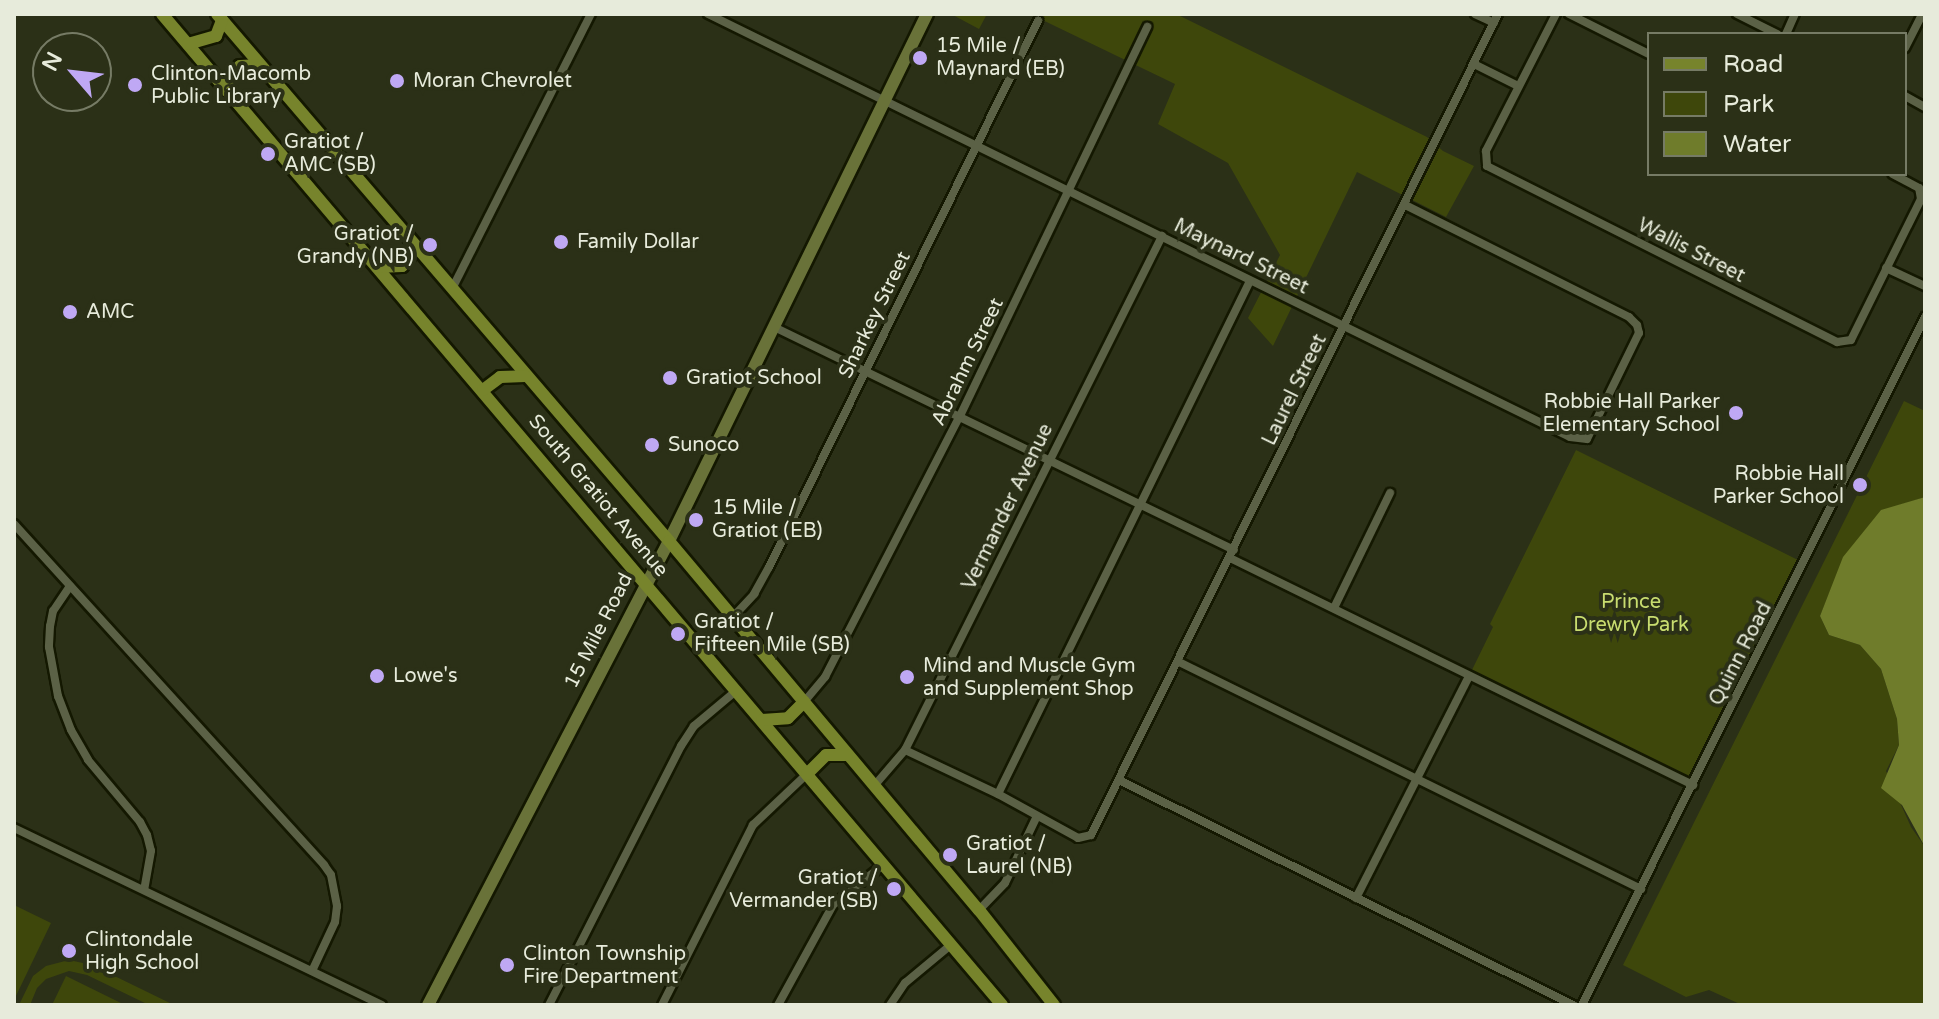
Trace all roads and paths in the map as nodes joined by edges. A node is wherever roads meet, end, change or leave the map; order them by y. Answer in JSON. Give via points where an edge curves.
{"nodes":[{"id":1,"x":162,"y":14,"type":"edge"},
{"id":2,"x":591,"y":14,"type":"edge"},
{"id":3,"x":708,"y":14,"type":"edge"},
{"id":4,"x":927,"y":14,"type":"edge"},
{"id":5,"x":1475,"y":14,"type":"edge"},
{"id":6,"x":1498,"y":14,"type":"edge"},
{"id":7,"x":1556,"y":14,"type":"edge"},
{"id":8,"x":1569,"y":14,"type":"edge"},
{"id":9,"x":1737,"y":14,"type":"edge"},
{"id":10,"x":1922,"y":14,"type":"edge"},
{"id":11,"x":220,"y":17,"type":"edge"},
{"id":12,"x":1038,"y":21,"type":"dead end"},
{"id":13,"x":1494,"y":23,"type":"junction"},
{"id":14,"x":1147,"y":27,"type":"dead end"},
{"id":15,"x":1773,"y":32,"type":"edge"},
{"id":16,"x":188,"y":44,"type":"junction"},
{"id":17,"x":1907,"y":44,"type":"edge"},
{"id":18,"x":1647,"y":53,"type":"edge"},
{"id":19,"x":1474,"y":64,"type":"junction"},
{"id":20,"x":260,"y":65,"type":"junction"},
{"id":21,"x":1518,"y":86,"type":"junction"},
{"id":22,"x":224,"y":87,"type":"junction"},
{"id":23,"x":1907,"y":97,"type":"edge"},
{"id":24,"x":886,"y":101,"type":"junction"},
{"id":25,"x":1925,"y":107,"type":"edge"},
{"id":26,"x":976,"y":145,"type":"junction"},
{"id":27,"x":1897,"y":176,"type":"edge"},
{"id":28,"x":1068,"y":191,"type":"junction"},
{"id":29,"x":1405,"y":205,"type":"junction"},
{"id":30,"x":1162,"y":236,"type":"junction"},
{"id":31,"x":416,"y":248,"type":"junction"},
{"id":32,"x":377,"y":267,"type":"junction"},
{"id":33,"x":1886,"y":268,"type":"junction"},
{"id":34,"x":1250,"y":281,"type":"junction"},
{"id":35,"x":1925,"y":286,"type":"edge"},
{"id":36,"x":452,"y":290,"type":"junction"},
{"id":37,"x":1925,"y":317,"type":"edge"},
{"id":38,"x":1345,"y":326,"type":"junction"},
{"id":39,"x":774,"y":327,"type":"junction"},
{"id":40,"x":866,"y":370,"type":"junction"},
{"id":41,"x":525,"y":376,"type":"junction"},
{"id":42,"x":483,"y":390,"type":"junction"},
{"id":43,"x":960,"y":416,"type":"junction"},
{"id":44,"x":1049,"y":459,"type":"junction"},
{"id":45,"x":1390,"y":493,"type":"dead end"},
{"id":46,"x":1142,"y":505,"type":"junction"},
{"id":47,"x":14,"y":524,"type":"edge"},
{"id":48,"x":669,"y":541,"type":"junction"},
{"id":49,"x":1232,"y":554,"type":"junction"},
{"id":50,"x":647,"y":583,"type":"junction"},
{"id":51,"x":70,"y":586,"type":"junction"},
{"id":52,"x":1334,"y":608,"type":"junction"},
{"id":53,"x":732,"y":618,"type":"junction"},
{"id":54,"x":1179,"y":662,"type":"junction"},
{"id":55,"x":1469,"y":676,"type":"junction"},
{"id":56,"x":737,"y":690,"type":"junction"},
{"id":57,"x":804,"y":702,"type":"junction"},
{"id":58,"x":762,"y":720,"type":"junction"},
{"id":59,"x":905,"y":750,"type":"junction"},
{"id":60,"x":847,"y":755,"type":"junction"},
{"id":61,"x":807,"y":774,"type":"junction"},
{"id":62,"x":1119,"y":780,"type":"junction"},
{"id":63,"x":1417,"y":780,"type":"junction"},
{"id":64,"x":1693,"y":785,"type":"junction"},
{"id":65,"x":874,"y":786,"type":"junction"},
{"id":66,"x":998,"y":794,"type":"junction"},
{"id":67,"x":1037,"y":816,"type":"junction"},
{"id":68,"x":14,"y":828,"type":"edge"},
{"id":69,"x":884,"y":864,"type":"junction"},
{"id":70,"x":144,"y":889,"type":"junction"},
{"id":71,"x":1641,"y":889,"type":"junction"},
{"id":72,"x":1356,"y":898,"type":"junction"},
{"id":73,"x":979,"y":910,"type":"junction"},
{"id":74,"x":952,"y":944,"type":"junction"},
{"id":75,"x":312,"y":971,"type":"junction"},
{"id":76,"x":382,"y":1005,"type":"edge"},
{"id":77,"x":428,"y":1005,"type":"edge"},
{"id":78,"x":549,"y":1005,"type":"edge"},
{"id":79,"x":662,"y":1005,"type":"edge"},
{"id":80,"x":778,"y":1005,"type":"edge"},
{"id":81,"x":890,"y":1005,"type":"edge"},
{"id":82,"x":1002,"y":1005,"type":"edge"},
{"id":83,"x":1054,"y":1005,"type":"edge"},
{"id":84,"x":1573,"y":1005,"type":"edge"},
{"id":85,"x":1582,"y":1005,"type":"edge"}],
"edges":[{"from":1,"to":16,"type":"main road","name":"South Gratiot Avenue"},
{"from":2,"to":36,"type":"street"},
{"from":3,"to":24,"type":"street","name":"Maynard Street"},
{"from":4,"to":24,"type":"main road","name":"15 Mile Road"},
{"from":5,"to":13,"type":"street"},
{"from":6,"to":13,"type":"street","name":"Laurel Street"},
{"from":7,"to":21,"type":"street"},
{"from":8,"to":18,"type":"street"},
{"from":9,"to":15,"type":"street"},
{"from":10,"to":17,"type":"street"},
{"from":11,"to":16,"type":"main road","via":[[216,36]]},
{"from":11,"to":20,"type":"main road","name":"South Gratiot Avenue"},
{"from":12,"to":26,"type":"street","name":"Sharkey Street"},
{"from":13,"to":19,"type":"street","name":"Laurel Street"},
{"from":14,"to":28,"type":"street","name":"Abrahm Street"},
{"from":16,"to":22,"type":"main road","name":"South Gratiot Avenue"},
{"from":19,"to":21,"type":"street"},
{"from":19,"to":29,"type":"street","name":"Laurel Street"},
{"from":20,"to":22,"type":"main road","via":[[240,66]]},
{"from":20,"to":31,"type":"main road","name":"South Gratiot Avenue"},
{"from":21,"to":33,"type":"street","name":"Wallis Street","via":[[1486,151],[1489,169],[1736,293],[1837,342],[1847,342]]},
{"from":22,"to":32,"type":"main road","name":"South Gratiot Avenue"},
{"from":23,"to":25,"type":"street"},
{"from":24,"to":26,"type":"street","name":"Maynard Street"},
{"from":24,"to":39,"type":"main road","name":"15 Mile Road"},
{"from":26,"to":28,"type":"street","name":"Maynard Street"},
{"from":26,"to":40,"type":"street","name":"Sharkey Street"},
{"from":27,"to":33,"type":"street","via":[[1922,194]]},
{"from":28,"to":30,"type":"street","name":"Maynard Street"},
{"from":28,"to":43,"type":"street","name":"Abrahm Street"},
{"from":29,"to":38,"type":"street","name":"Laurel Street"},
{"from":29,"to":38,"type":"street","name":"Maynard Street","via":[[1637,325],[1639,333],[1591,433],[1582,441]]},
{"from":30,"to":34,"type":"street","name":"Maynard Street"},
{"from":30,"to":44,"type":"street","name":"Vermander Avenue"},
{"from":31,"to":32,"type":"main road","via":[[402,266]]},
{"from":31,"to":36,"type":"main road","name":"South Gratiot Avenue"},
{"from":32,"to":42,"type":"main road","name":"South Gratiot Avenue"},
{"from":33,"to":35,"type":"street"},
{"from":34,"to":38,"type":"street","name":"Maynard Street"},
{"from":34,"to":46,"type":"street"},
{"from":36,"to":41,"type":"main road","name":"South Gratiot Avenue"},
{"from":37,"to":64,"type":"street","name":"Quinn Road"},
{"from":38,"to":49,"type":"street","name":"Laurel Street"},
{"from":39,"to":40,"type":"street"},
{"from":39,"to":48,"type":"main road","name":"15 Mile Road"},
{"from":40,"to":43,"type":"street"},
{"from":40,"to":53,"type":"street","name":"Sharkey Street","via":[[762,582]]},
{"from":41,"to":42,"type":"main road","via":[[500,377]]},
{"from":41,"to":48,"type":"main road","name":"South Gratiot Avenue"},
{"from":42,"to":50,"type":"main road","name":"South Gratiot Avenue"},
{"from":43,"to":44,"type":"street"},
{"from":43,"to":57,"type":"street","name":"Abrahm Street","via":[[825,677]]},
{"from":44,"to":46,"type":"street"},
{"from":44,"to":59,"type":"street","name":"Vermander Avenue"},
{"from":45,"to":52,"type":"street"},
{"from":46,"to":49,"type":"street"},
{"from":46,"to":66,"type":"street"},
{"from":47,"to":51,"type":"street"},
{"from":48,"to":50,"type":"main road","name":"15 Mile Road"},
{"from":48,"to":53,"type":"main road","name":"South Gratiot Avenue"},
{"from":49,"to":52,"type":"street"},
{"from":49,"to":54,"type":"street","name":"Laurel Street"},
{"from":50,"to":56,"type":"main road","name":"South Gratiot Avenue"},
{"from":50,"to":77,"type":"main road","name":"15 Mile Road"},
{"from":51,"to":70,"type":"street","via":[[53,611],[50,626],[58,696],[78,745],[147,835],[151,851]]},
{"from":51,"to":75,"type":"street","via":[[331,875],[335,922]]},
{"from":52,"to":55,"type":"street"},
{"from":53,"to":57,"type":"main road","name":"South Gratiot Avenue"},
{"from":54,"to":62,"type":"street","name":"Laurel Street"},
{"from":54,"to":63,"type":"street"},
{"from":55,"to":63,"type":"street"},
{"from":55,"to":64,"type":"street"},
{"from":56,"to":58,"type":"main road","name":"South Gratiot Avenue"},
{"from":56,"to":78,"type":"street","via":[[694,726],[681,746]]},
{"from":57,"to":58,"type":"main road","via":[[788,718]]},
{"from":57,"to":60,"type":"main road","name":"South Gratiot Avenue"},
{"from":58,"to":61,"type":"main road","name":"South Gratiot Avenue"},
{"from":59,"to":65,"type":"street","name":"Vermander Avenue"},
{"from":59,"to":66,"type":"street"},
{"from":60,"to":61,"type":"main road","via":[[826,755]]},
{"from":60,"to":65,"type":"main road","name":"South Gratiot Avenue"},
{"from":61,"to":69,"type":"main road","name":"South Gratiot Avenue"},
{"from":61,"to":79,"type":"street","via":[[753,825]]},
{"from":62,"to":67,"type":"street","name":"Laurel Street","via":[[1086,838]]},
{"from":62,"to":72,"type":"street"},
{"from":63,"to":71,"type":"street"},
{"from":63,"to":72,"type":"street"},
{"from":64,"to":71,"type":"street","name":"Quinn Road"},
{"from":65,"to":73,"type":"main road","name":"South Gratiot Avenue"},
{"from":66,"to":67,"type":"street"},
{"from":67,"to":73,"type":"street","via":[[1005,883]]},
{"from":68,"to":70,"type":"street"},
{"from":69,"to":74,"type":"main road","name":"South Gratiot Avenue"},
{"from":69,"to":80,"type":"street","via":[[833,905]]},
{"from":70,"to":75,"type":"street"},
{"from":71,"to":85,"type":"street","name":"Quinn Road"},
{"from":72,"to":84,"type":"street"},
{"from":73,"to":83,"type":"main road","name":"South Gratiot Avenue"},
{"from":74,"to":81,"type":"street","via":[[905,983]]},
{"from":74,"to":82,"type":"main road","name":"South Gratiot Avenue"},
{"from":75,"to":76,"type":"street"}]}
